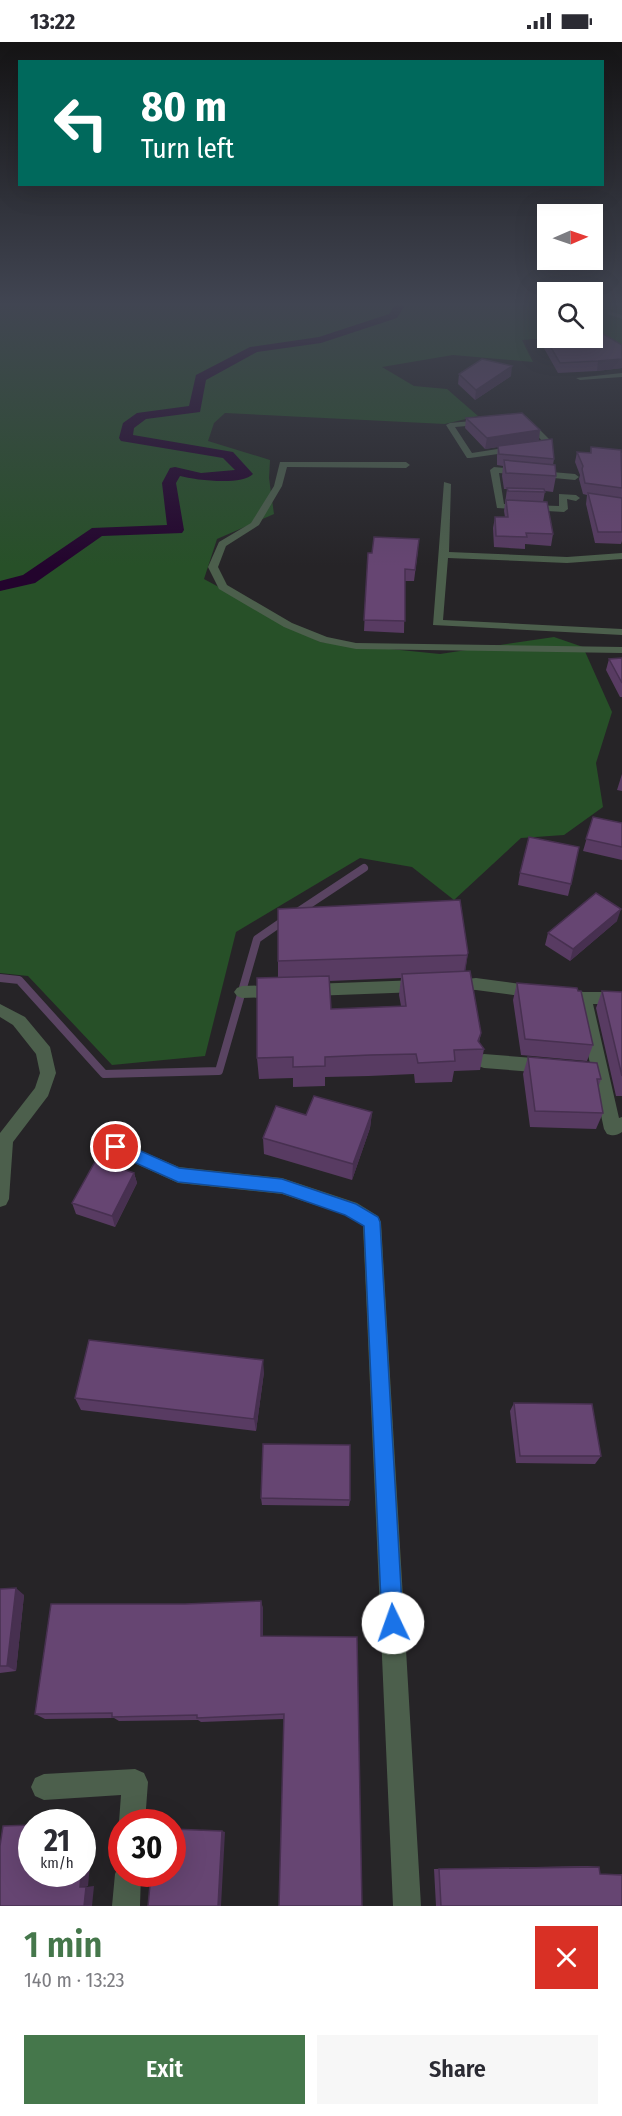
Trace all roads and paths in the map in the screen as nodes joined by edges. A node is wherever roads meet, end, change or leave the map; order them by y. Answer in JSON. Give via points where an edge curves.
{"nodes":[{"id":1,"x":508,"y":450,"type":"junction"},
{"id":2,"x":285,"y":453,"type":"dead end"},
{"id":3,"x":283,"y":464,"type":"junction"},
{"id":4,"x":405,"y":465,"type":"dead end"},
{"id":5,"x":504,"y":470,"type":"junction"},
{"id":6,"x":447,"y":484,"type":"dead end"},
{"id":7,"x":496,"y":493,"type":"junction"},
{"id":8,"x":507,"y":493,"type":"edge"},
{"id":9,"x":551,"y":496,"type":"dead end"},
{"id":10,"x":562,"y":496,"type":"junction"},
{"id":11,"x":444,"y":555,"type":"junction"},
{"id":12,"x":622,"y":556,"type":"edge"},
{"id":13,"x":622,"y":632,"type":"edge"},
{"id":14,"x":622,"y":650,"type":"edge"},
{"id":15,"x":242,"y":992,"type":"dead end"},
{"id":16,"x":584,"y":998,"type":"junction"},
{"id":17,"x":622,"y":998,"type":"edge"},
{"id":18,"x":0,"y":1010,"type":"edge"},
{"id":19,"x":484,"y":1061,"type":"edge"},
{"id":20,"x":565,"y":1068,"type":"edge"},
{"id":21,"x":622,"y":1124,"type":"edge"},
{"id":22,"x":116,"y":1147,"type":"dead end"},
{"id":23,"x":0,"y":1200,"type":"edge"},
{"id":24,"x":44,"y":1786,"type":"dead end"},
{"id":25,"x":133,"y":1809,"type":"edge"},
{"id":26,"x":127,"y":1887,"type":"edge"},
{"id":27,"x":126,"y":1906,"type":"edge"},
{"id":28,"x":407,"y":1906,"type":"edge"}],
"edges":[{"from":1,"to":1,"type":"street","via":[[470,456],[450,425],[526,418],[549,444]]},
{"from":1,"to":5,"type":"street","via":[[518,462]]},
{"from":2,"to":3,"type":"street"},
{"from":3,"to":4,"type":"street"},
{"from":3,"to":14,"type":"street","via":[[278,486],[254,525],[222,544],[213,567],[223,587],[288,625],[324,640],[356,646]]},
{"from":5,"to":7,"type":"street","via":[[494,470]]},
{"from":5,"to":10,"type":"street","via":[[575,472],[580,499]]},
{"from":6,"to":11,"type":"street"},
{"from":7,"to":8,"type":"street"},
{"from":7,"to":10,"type":"street","via":[[500,506],[564,509]]},
{"from":9,"to":10,"type":"street"},
{"from":11,"to":12,"type":"street","via":[[567,560]]},
{"from":11,"to":13,"type":"street","via":[[437,623]]},
{"from":15,"to":16,"type":"street","via":[[476,984]]},
{"from":16,"to":17,"type":"street"},
{"from":16,"to":21,"type":"street","via":[[594,1070],[613,1129]]},
{"from":18,"to":23,"type":"street","via":[[19,1021],[44,1052],[48,1073],[42,1091],[5,1140]]},
{"from":19,"to":20,"type":"street"},
{"from":22,"to":28,"type":"street","via":[[178,1175],[282,1186],[351,1209],[372,1222]]},
{"from":24,"to":25,"type":"street","via":[[135,1782]]},
{"from":26,"to":27,"type":"street"}]}
